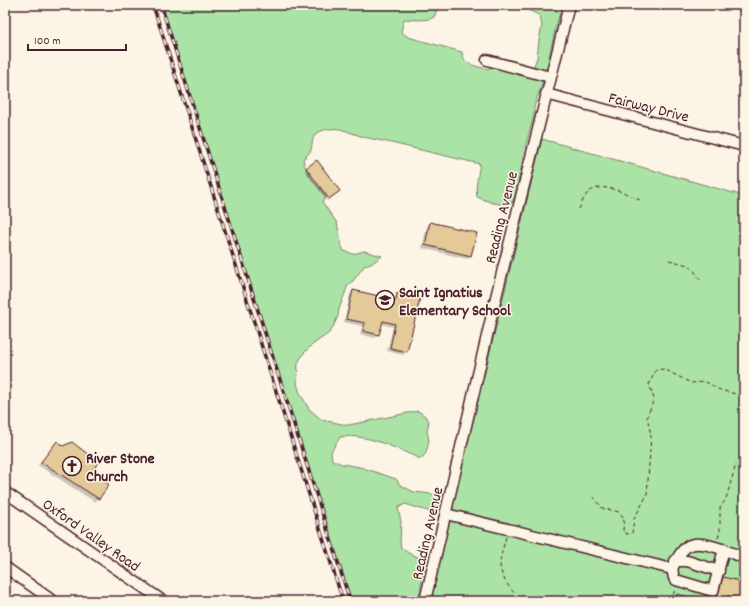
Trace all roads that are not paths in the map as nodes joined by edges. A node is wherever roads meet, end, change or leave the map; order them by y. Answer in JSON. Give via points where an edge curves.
{"nodes":[{"id":1,"x":569,"y":5,"type":"edge"},
{"id":2,"x":488,"y":60,"type":"dead end"},
{"id":3,"x":550,"y":77,"type":"junction"},
{"id":4,"x":546,"y":94,"type":"junction"},
{"id":5,"x":744,"y":146,"type":"edge"},
{"id":6,"x":5,"y":492,"type":"edge"},
{"id":7,"x":446,"y":514,"type":"junction"},
{"id":8,"x":720,"y":548,"type":"junction"},
{"id":9,"x":744,"y":558,"type":"edge"},
{"id":10,"x":674,"y":565,"type":"junction"},
{"id":11,"x":5,"y":567,"type":"edge"},
{"id":12,"x":719,"y":571,"type":"junction"},
{"id":13,"x":53,"y":601,"type":"edge"},
{"id":14,"x":163,"y":601,"type":"edge"},
{"id":15,"x":425,"y":601,"type":"edge"}],
"edges":[{"from":1,"to":3,"type":"street","name":"Reading Avenue"},
{"from":2,"to":3,"type":"street"},
{"from":3,"to":4,"type":"street","name":"Reading Avenue"},
{"from":4,"to":5,"type":"street","name":"Fairway Drive"},
{"from":4,"to":7,"type":"street","name":"Reading Avenue"},
{"from":6,"to":14,"type":"street","name":"Oxford Valley Road"},
{"from":7,"to":10,"type":"street"},
{"from":7,"to":15,"type":"street","name":"Reading Avenue"},
{"from":8,"to":9,"type":"street"},
{"from":8,"to":10,"type":"street","via":[[693,543],[680,553]]},
{"from":8,"to":12,"type":"street"},
{"from":10,"to":12,"type":"street","via":[[687,561]]},
{"from":10,"to":12,"type":"street","via":[[676,580],[713,591]]},
{"from":11,"to":13,"type":"street"}]}
